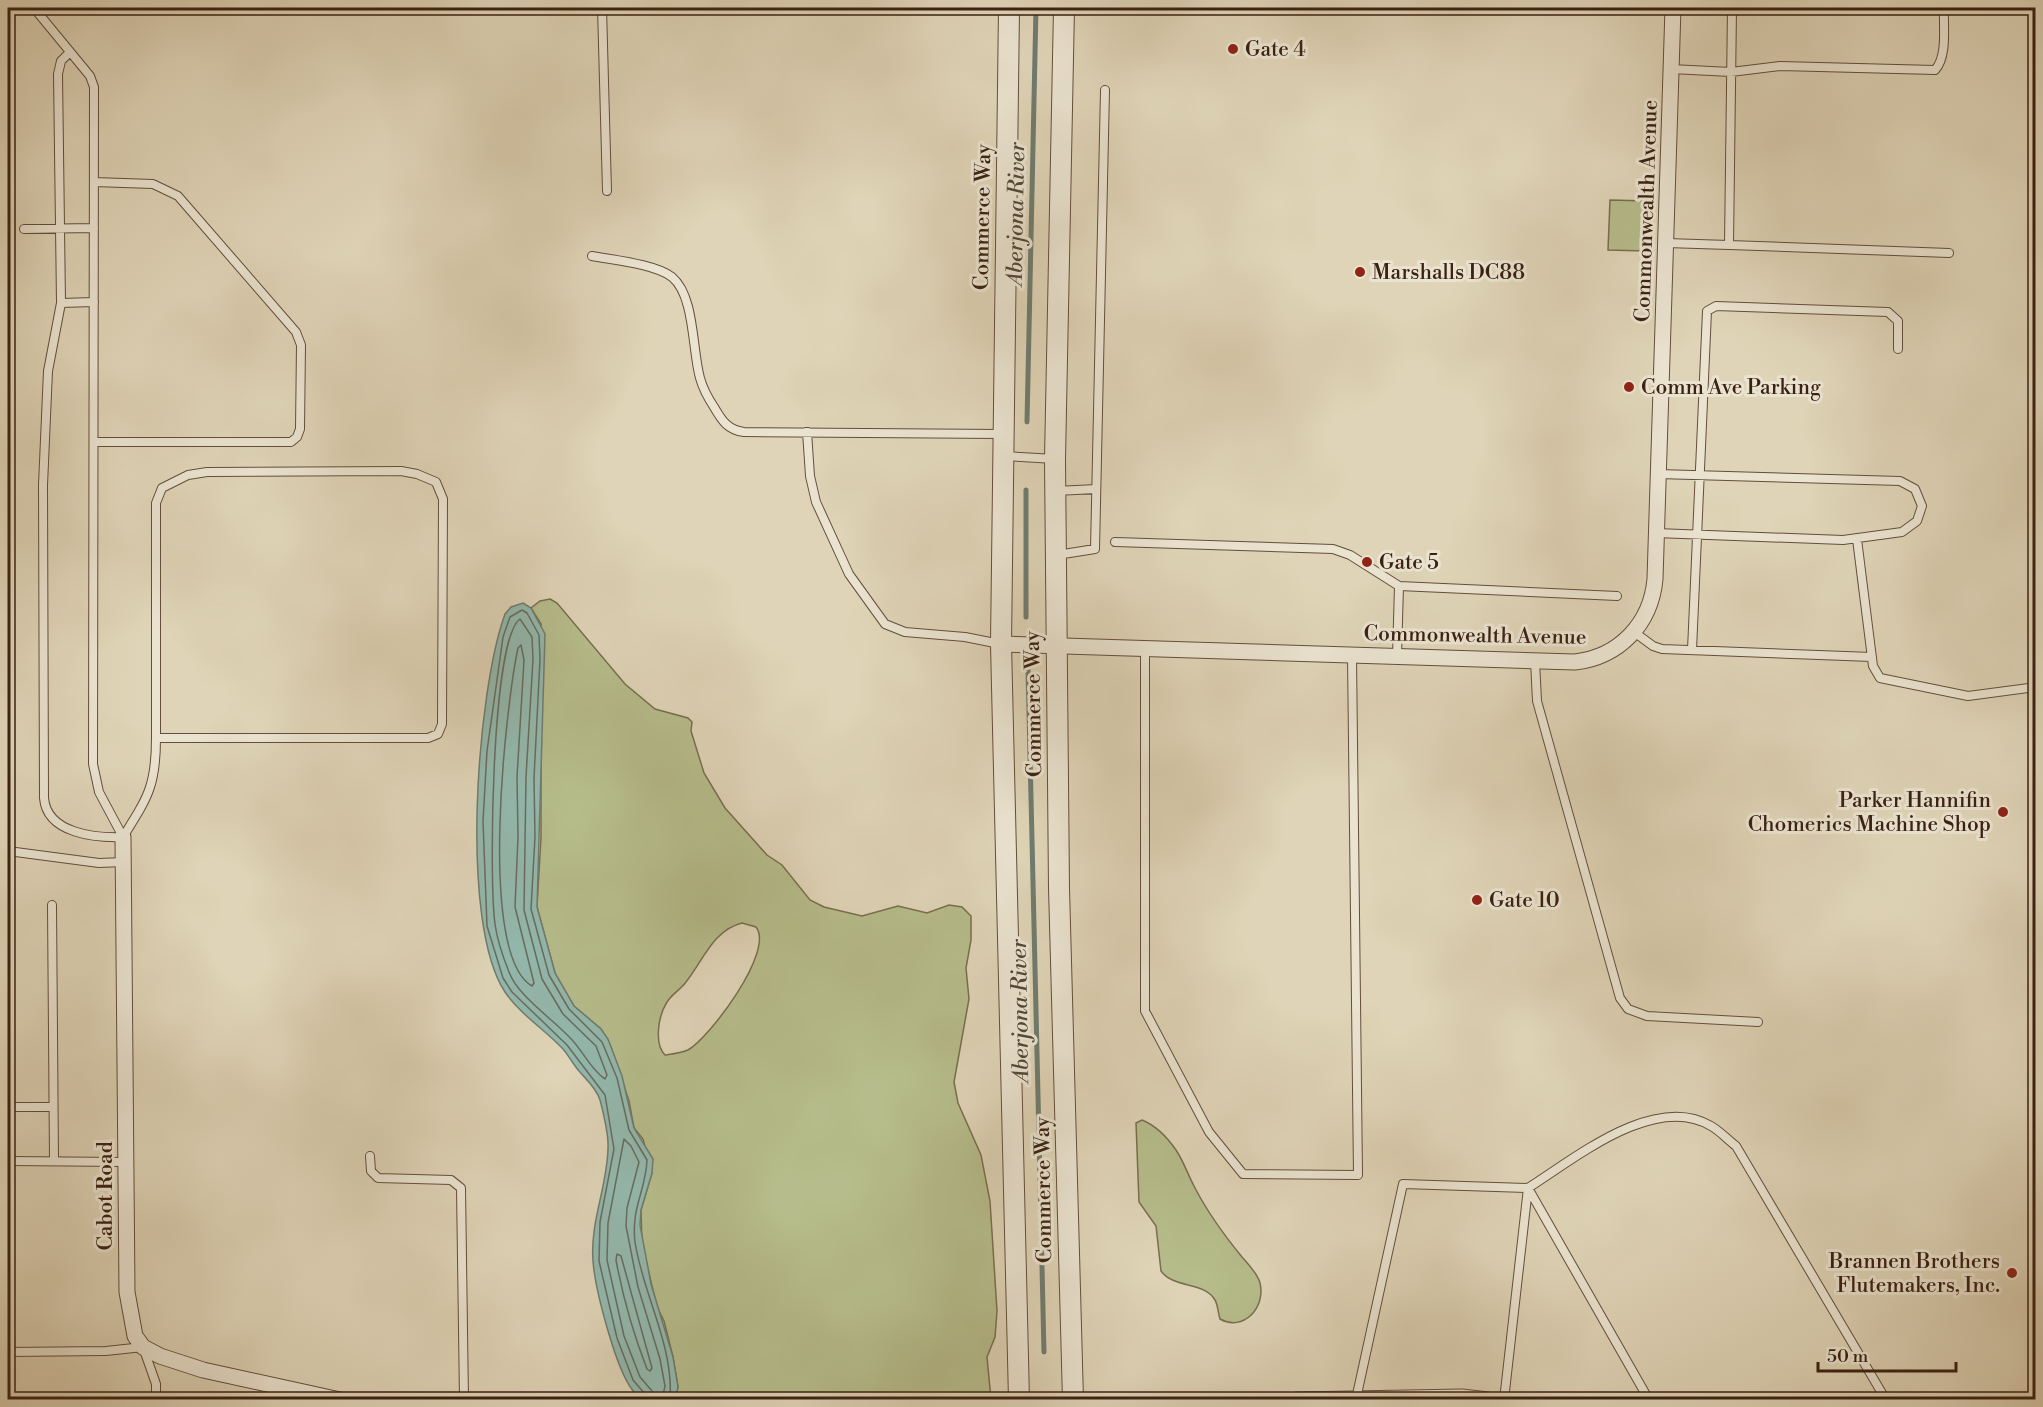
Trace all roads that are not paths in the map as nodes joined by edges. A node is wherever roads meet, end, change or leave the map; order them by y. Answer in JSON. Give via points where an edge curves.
{"nodes":[{"id":1,"x":34,"y":8,"type":"edge"},
{"id":2,"x":602,"y":8,"type":"edge"},
{"id":3,"x":1009,"y":8,"type":"edge"},
{"id":4,"x":1064,"y":8,"type":"edge"},
{"id":5,"x":1673,"y":8,"type":"edge"},
{"id":6,"x":1732,"y":8,"type":"edge"},
{"id":7,"x":1944,"y":8,"type":"edge"},
{"id":8,"x":70,"y":52,"type":"junction"},
{"id":9,"x":1671,"y":69,"type":"junction"},
{"id":10,"x":1731,"y":72,"type":"junction"},
{"id":11,"x":1105,"y":90,"type":"dead end"},
{"id":12,"x":94,"y":182,"type":"junction"},
{"id":13,"x":607,"y":191,"type":"dead end"},
{"id":14,"x":94,"y":228,"type":"junction"},
{"id":15,"x":24,"y":229,"type":"dead end"},
{"id":16,"x":58,"y":229,"type":"junction"},
{"id":17,"x":1666,"y":243,"type":"junction"},
{"id":18,"x":1729,"y":245,"type":"junction"},
{"id":19,"x":1949,"y":253,"type":"dead end"},
{"id":20,"x":592,"y":256,"type":"dead end"},
{"id":21,"x":94,"y":302,"type":"junction"},
{"id":22,"x":61,"y":303,"type":"junction"},
{"id":23,"x":1898,"y":349,"type":"dead end"},
{"id":24,"x":807,"y":432,"type":"junction"},
{"id":25,"x":1002,"y":434,"type":"junction"},
{"id":26,"x":94,"y":442,"type":"junction"},
{"id":27,"x":1002,"y":456,"type":"junction"},
{"id":28,"x":1054,"y":459,"type":"junction"},
{"id":29,"x":1658,"y":474,"type":"junction"},
{"id":30,"x":1699,"y":475,"type":"junction"},
{"id":31,"x":1096,"y":489,"type":"junction"},
{"id":32,"x":1055,"y":491,"type":"junction"},
{"id":33,"x":1656,"y":533,"type":"junction"},
{"id":34,"x":1696,"y":534,"type":"junction"},
{"id":35,"x":1857,"y":539,"type":"junction"},
{"id":36,"x":1115,"y":542,"type":"dead end"},
{"id":37,"x":1056,"y":555,"type":"junction"},
{"id":38,"x":1399,"y":586,"type":"junction"},
{"id":39,"x":1617,"y":596,"type":"dead end"},
{"id":40,"x":1634,"y":632,"type":"junction"},
{"id":41,"x":1001,"y":644,"type":"junction"},
{"id":42,"x":1057,"y":644,"type":"junction"},
{"id":43,"x":1145,"y":647,"type":"junction"},
{"id":44,"x":1692,"y":650,"type":"junction"},
{"id":45,"x":1352,"y":655,"type":"junction"},
{"id":46,"x":1397,"y":656,"type":"junction"},
{"id":47,"x":1872,"y":657,"type":"junction"},
{"id":48,"x":1535,"y":661,"type":"junction"},
{"id":49,"x":2036,"y":687,"type":"edge"},
{"id":50,"x":156,"y":738,"type":"junction"},
{"id":51,"x":123,"y":837,"type":"junction"},
{"id":52,"x":8,"y":851,"type":"edge"},
{"id":53,"x":124,"y":862,"type":"junction"},
{"id":54,"x":52,"y":905,"type":"dead end"},
{"id":55,"x":1758,"y":1022,"type":"dead end"},
{"id":56,"x":8,"y":1107,"type":"edge"},
{"id":57,"x":53,"y":1107,"type":"junction"},
{"id":58,"x":370,"y":1156,"type":"dead end"},
{"id":59,"x":8,"y":1161,"type":"edge"},
{"id":60,"x":54,"y":1161,"type":"junction"},
{"id":61,"x":125,"y":1162,"type":"junction"},
{"id":62,"x":1528,"y":1188,"type":"junction"},
{"id":63,"x":143,"y":1347,"type":"junction"},
{"id":64,"x":8,"y":1352,"type":"edge"},
{"id":65,"x":1356,"y":1399,"type":"edge"},
{"id":66,"x":156,"y":1400,"type":"edge"},
{"id":67,"x":339,"y":1400,"type":"edge"},
{"id":68,"x":464,"y":1400,"type":"edge"},
{"id":69,"x":1019,"y":1400,"type":"edge"},
{"id":70,"x":1073,"y":1400,"type":"edge"},
{"id":71,"x":1296,"y":1400,"type":"edge"},
{"id":72,"x":1488,"y":1400,"type":"edge"},
{"id":73,"x":1504,"y":1400,"type":"edge"},
{"id":74,"x":1649,"y":1400,"type":"edge"},
{"id":75,"x":1886,"y":1400,"type":"edge"}],
"edges":[{"from":1,"to":8,"type":"lane"},
{"from":2,"to":13,"type":"lane"},
{"from":3,"to":25,"type":"street","name":"Commerce Way"},
{"from":4,"to":28,"type":"street","name":"Commerce Way"},
{"from":5,"to":9,"type":"street","name":"Commonwealth Avenue"},
{"from":6,"to":10,"type":"lane"},
{"from":7,"to":10,"type":"lane","via":[[1943,47],[1935,69],[1780,66]]},
{"from":8,"to":12,"type":"lane","via":[[94,87]]},
{"from":8,"to":16,"type":"lane","via":[[58,69]]},
{"from":9,"to":10,"type":"lane"},
{"from":9,"to":17,"type":"street","name":"Commonwealth Avenue"},
{"from":10,"to":18,"type":"lane"},
{"from":11,"to":31,"type":"lane"},
{"from":12,"to":14,"type":"lane"},
{"from":12,"to":26,"type":"lane","via":[[153,184],[173,192],[296,332],[300,341],[300,429],[291,442]]},
{"from":14,"to":16,"type":"lane"},
{"from":14,"to":21,"type":"lane"},
{"from":15,"to":16,"type":"lane"},
{"from":16,"to":22,"type":"lane"},
{"from":17,"to":18,"type":"lane"},
{"from":17,"to":29,"type":"street","name":"Commonwealth Avenue"},
{"from":18,"to":19,"type":"lane"},
{"from":20,"to":24,"type":"lane","via":[[656,269],[679,284],[686,301],[700,381],[725,425],[744,432]]},
{"from":21,"to":22,"type":"lane"},
{"from":21,"to":26,"type":"lane"},
{"from":22,"to":51,"type":"lane","via":[[48,371],[43,497],[45,804],[55,820],[84,835]]},
{"from":23,"to":30,"type":"lane","via":[[1898,321],[1888,312],[1710,308],[1705,317]]},
{"from":24,"to":25,"type":"lane"},
{"from":24,"to":41,"type":"lane","via":[[816,502],[849,574],[885,624],[905,632]]},
{"from":25,"to":27,"type":"street","name":"Commerce Way"},
{"from":26,"to":51,"type":"lane","via":[[93,764],[99,792]]},
{"from":27,"to":28,"type":"lane"},
{"from":27,"to":41,"type":"street","name":"Commerce Way"},
{"from":28,"to":32,"type":"street","name":"Commerce Way"},
{"from":29,"to":30,"type":"lane"},
{"from":29,"to":33,"type":"street","name":"Commonwealth Avenue"},
{"from":30,"to":34,"type":"lane"},
{"from":30,"to":35,"type":"lane","via":[[1900,481],[1915,489],[1922,506],[1914,525],[1902,532]]},
{"from":31,"to":32,"type":"lane"},
{"from":31,"to":37,"type":"lane","via":[[1095,549]]},
{"from":32,"to":37,"type":"street","name":"Commerce Way"},
{"from":33,"to":34,"type":"lane"},
{"from":33,"to":40,"type":"street","name":"Commonwealth Avenue","via":[[1652,597]]},
{"from":34,"to":35,"type":"lane"},
{"from":34,"to":44,"type":"lane"},
{"from":35,"to":47,"type":"lane"},
{"from":36,"to":38,"type":"lane","via":[[1333,549],[1350,555]]},
{"from":37,"to":42,"type":"street","name":"Commerce Way"},
{"from":38,"to":39,"type":"lane"},
{"from":38,"to":46,"type":"lane"},
{"from":40,"to":44,"type":"lane","via":[[1660,649]]},
{"from":40,"to":48,"type":"street","name":"Commonwealth Avenue","via":[[1617,647],[1592,659]]},
{"from":41,"to":42,"type":"street","name":"Commonwealth Avenue"},
{"from":41,"to":69,"type":"street","name":"Commerce Way"},
{"from":42,"to":43,"type":"street","name":"Commonwealth Avenue"},
{"from":42,"to":70,"type":"street","name":"Commerce Way","via":[[1059,888]]},
{"from":43,"to":45,"type":"street","name":"Commonwealth Avenue"},
{"from":43,"to":45,"type":"lane","via":[[1145,1011],[1209,1132],[1243,1174],[1358,1175]]},
{"from":44,"to":47,"type":"lane"},
{"from":45,"to":46,"type":"street","name":"Commonwealth Avenue"},
{"from":46,"to":48,"type":"street","name":"Commonwealth Avenue"},
{"from":47,"to":49,"type":"lane","via":[[1875,673],[1883,679],[1968,696]]},
{"from":48,"to":55,"type":"lane","via":[[1537,701],[1620,998],[1628,1009],[1647,1016]]},
{"from":50,"to":50,"type":"lane","via":[[428,738],[438,734],[442,724],[443,535],[443,494],[439,486],[428,478],[401,471],[207,472],[188,475],[162,488],[156,503]]},
{"from":50,"to":51,"type":"lane","via":[[156,774]]},
{"from":51,"to":53,"type":"street","name":"Cabot Road"},
{"from":52,"to":53,"type":"lane","via":[[99,863]]},
{"from":53,"to":61,"type":"street","name":"Cabot Road"},
{"from":54,"to":57,"type":"lane"},
{"from":56,"to":57,"type":"lane"},
{"from":57,"to":60,"type":"lane"},
{"from":58,"to":68,"type":"lane","via":[[371,1171],[381,1179],[451,1180],[461,1188]]},
{"from":59,"to":60,"type":"lane"},
{"from":60,"to":61,"type":"lane"},
{"from":61,"to":63,"type":"street","name":"Cabot Road","via":[[127,1300],[135,1336]]},
{"from":62,"to":65,"type":"lane","via":[[1403,1184]]},
{"from":62,"to":73,"type":"lane"},
{"from":62,"to":74,"type":"lane"},
{"from":62,"to":75,"type":"lane","via":[[1631,1124],[1657,1118],[1688,1118],[1710,1125],[1736,1146]]},
{"from":63,"to":64,"type":"lane"},
{"from":63,"to":66,"type":"lane","via":[[156,1384]]},
{"from":63,"to":67,"type":"street","via":[[203,1370]]},
{"from":65,"to":71,"type":"street"},
{"from":65,"to":72,"type":"street"}]}
